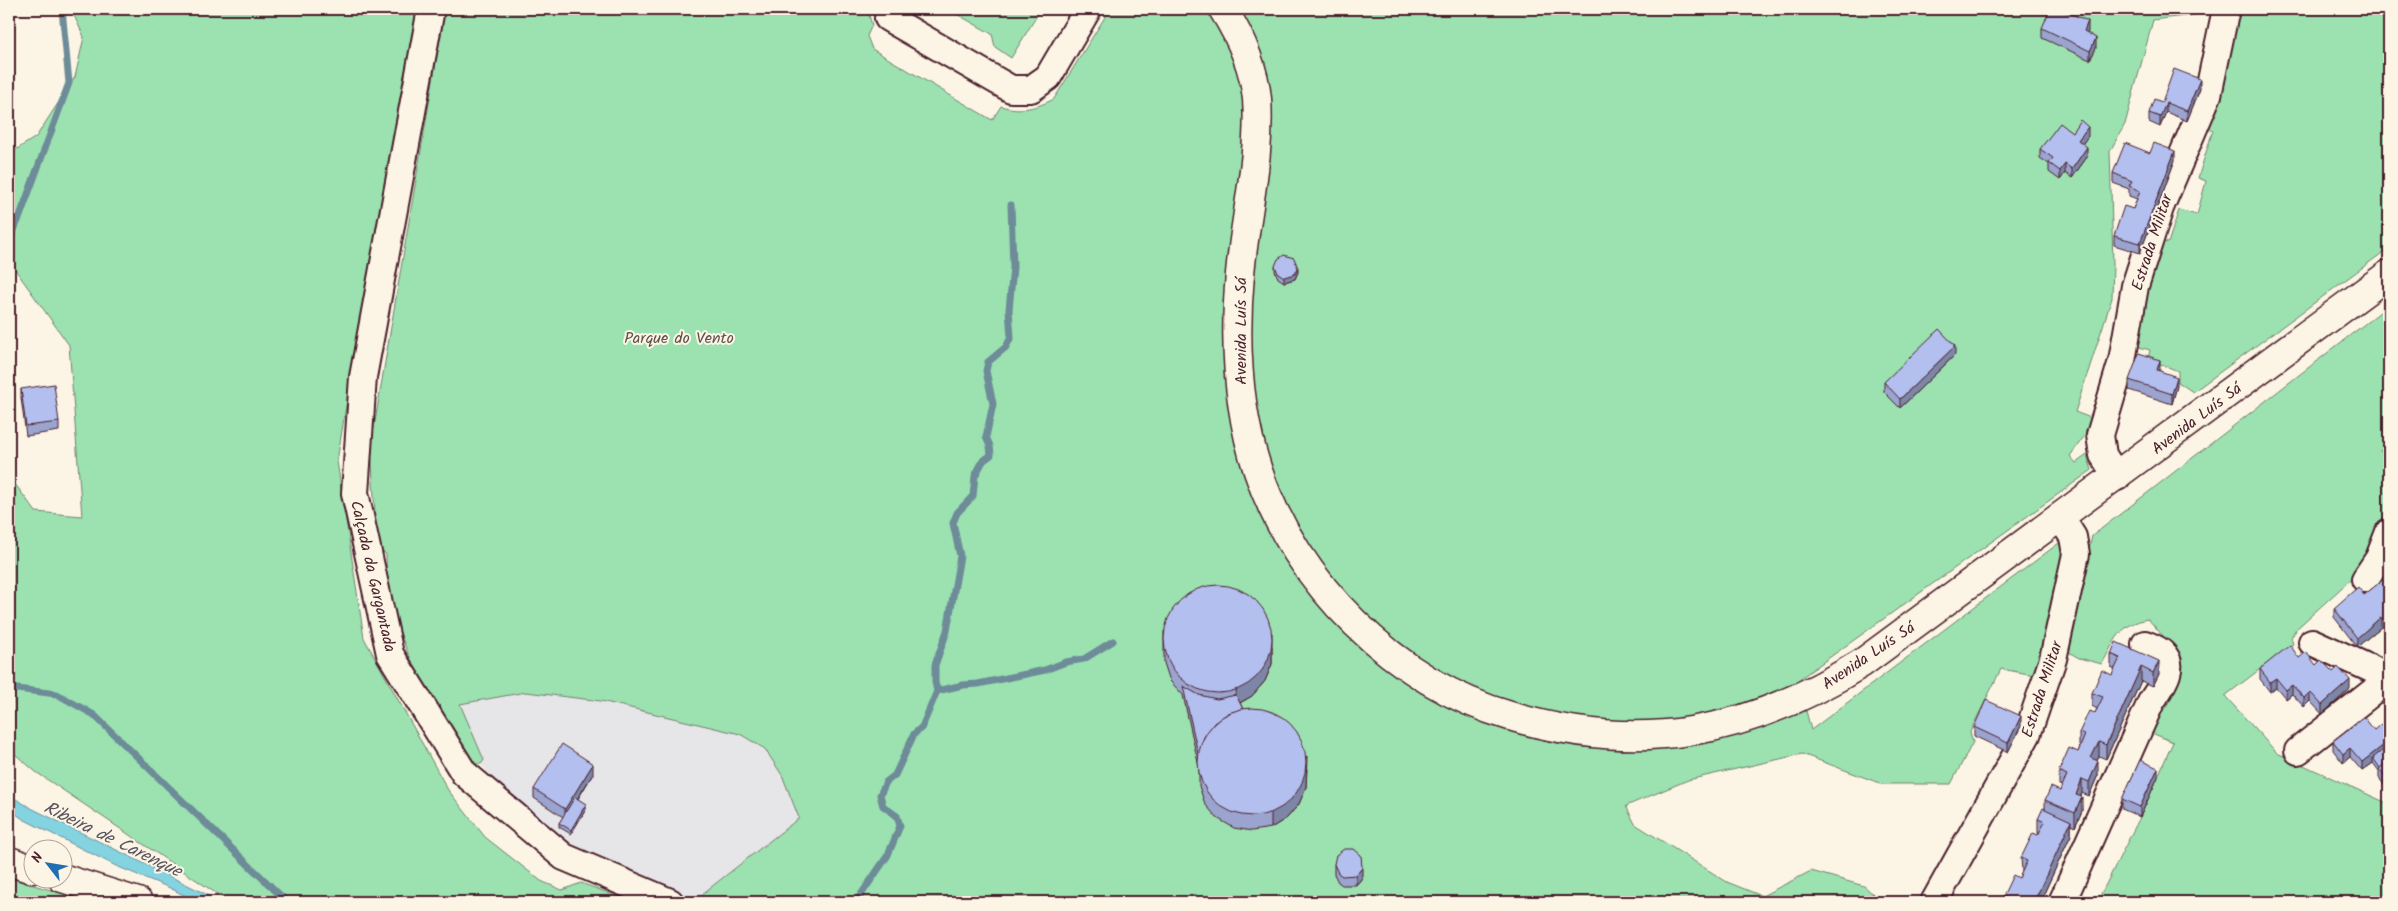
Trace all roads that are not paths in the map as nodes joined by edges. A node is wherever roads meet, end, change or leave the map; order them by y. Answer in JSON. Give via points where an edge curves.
{"nodes":[{"id":1,"x":431,"y":9,"type":"edge"},
{"id":2,"x":1088,"y":9,"type":"edge"},
{"id":3,"x":1224,"y":9,"type":"edge"},
{"id":4,"x":2226,"y":9,"type":"edge"},
{"id":5,"x":888,"y":18,"type":"dead end"},
{"id":6,"x":2389,"y":274,"type":"edge"},
{"id":7,"x":2117,"y":477,"type":"junction"},
{"id":8,"x":2061,"y":518,"type":"junction"},
{"id":9,"x":2389,"y":532,"type":"edge"},
{"id":10,"x":2365,"y":579,"type":"dead end"},
{"id":11,"x":2312,"y":642,"type":"dead end"},
{"id":12,"x":2145,"y":644,"type":"dead end"},
{"id":13,"x":2389,"y":678,"type":"edge"},
{"id":14,"x":2298,"y":751,"type":"dead end"},
{"id":15,"x":9,"y":861,"type":"edge"},
{"id":16,"x":22,"y":866,"type":"edge"},
{"id":17,"x":72,"y":881,"type":"edge"},
{"id":18,"x":138,"y":902,"type":"edge"},
{"id":19,"x":670,"y":902,"type":"edge"},
{"id":20,"x":1934,"y":902,"type":"edge"},
{"id":21,"x":2062,"y":902,"type":"edge"}],
"edges":[{"from":1,"to":19,"type":"street","name":"Calçada da Gargantada","via":[[363,377],[355,493],[390,654],[464,774],[564,857]]},
{"from":2,"to":5,"type":"street","via":[[1048,77],[1031,89],[1011,89]]},
{"from":3,"to":8,"type":"street","name":"Avenida Luís Sá","via":[[1239,35],[1257,99],[1237,339],[1239,385],[1259,472],[1275,511],[1313,575],[1351,619],[1387,652],[1426,678],[1496,712],[1547,728],[1616,736],[1656,735],[1723,725],[1791,702],[1830,683]]},
{"from":4,"to":7,"type":"street","name":"Estrada Militar","via":[[2208,95],[2160,208],[2135,286],[2122,361],[2101,428],[2101,449]]},
{"from":6,"to":7,"type":"street","name":"Avenida Luís Sá"},
{"from":7,"to":8,"type":"street","name":"Avenida Luís Sá"},
{"from":8,"to":20,"type":"street","name":"Estrada Militar","via":[[2074,536],[2076,554],[2053,659],[2028,735]]},
{"from":9,"to":10,"type":"street","via":[[2379,558]]},
{"from":11,"to":13,"type":"street"},
{"from":12,"to":21,"type":"street","via":[[2163,653],[2169,663],[2168,674],[2151,702]]},
{"from":13,"to":14,"type":"street"},
{"from":15,"to":16,"type":"street"},
{"from":17,"to":18,"type":"street"}]}
